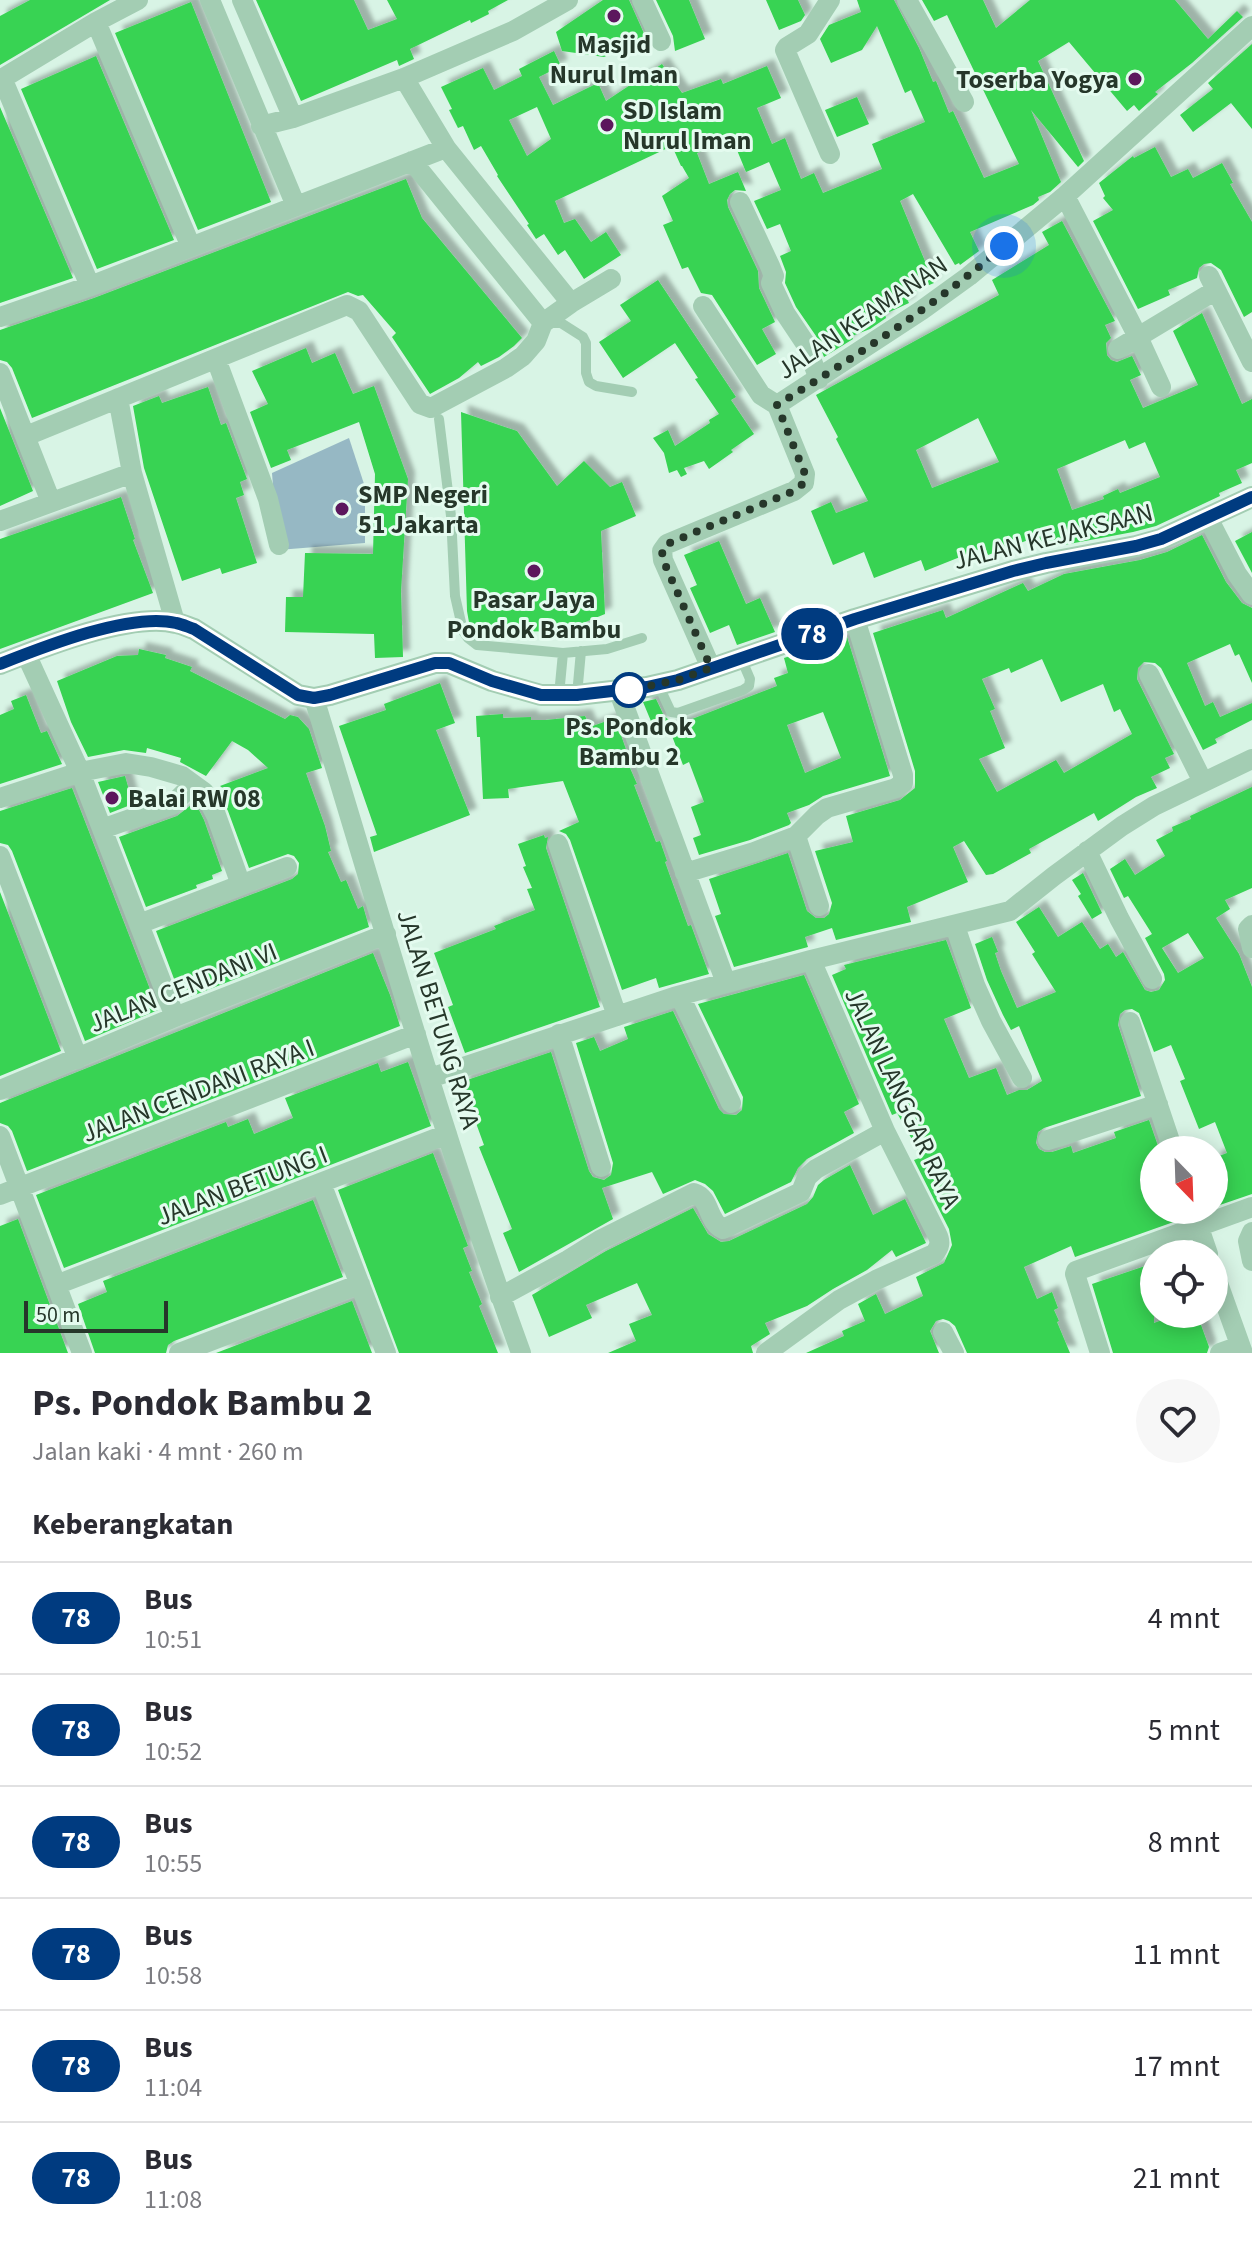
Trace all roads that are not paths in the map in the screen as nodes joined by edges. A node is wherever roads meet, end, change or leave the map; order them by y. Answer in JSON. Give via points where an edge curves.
{"nodes":[{"id":1,"x":138,"y":0,"type":"edge"},
{"id":2,"x":210,"y":0,"type":"edge"},
{"id":3,"x":242,"y":0,"type":"edge"},
{"id":4,"x":568,"y":0,"type":"edge"},
{"id":5,"x":642,"y":0,"type":"edge"},
{"id":6,"x":830,"y":0,"type":"edge"},
{"id":7,"x":907,"y":0,"type":"edge"},
{"id":8,"x":96,"y":22,"type":"junction"},
{"id":9,"x":1252,"y":26,"type":"edge"},
{"id":10,"x":661,"y":41,"type":"dead end"},
{"id":11,"x":404,"y":78,"type":"junction"},
{"id":12,"x":1,"y":79,"type":"edge"},
{"id":13,"x":964,"y":102,"type":"dead end"},
{"id":14,"x":293,"y":118,"type":"junction"},
{"id":15,"x":261,"y":126,"type":"junction"},
{"id":16,"x":446,"y":148,"type":"junction"},
{"id":17,"x":830,"y":154,"type":"dead end"},
{"id":18,"x":412,"y":161,"type":"junction"},
{"id":19,"x":1065,"y":196,"type":"junction"},
{"id":20,"x":740,"y":202,"type":"dead end"},
{"id":21,"x":296,"y":206,"type":"junction"},
{"id":22,"x":191,"y":247,"type":"junction"},
{"id":23,"x":611,"y":279,"type":"dead end"},
{"id":24,"x":90,"y":286,"type":"junction"},
{"id":25,"x":571,"y":303,"type":"junction"},
{"id":26,"x":703,"y":306,"type":"dead end"},
{"id":27,"x":0,"y":317,"type":"edge"},
{"id":28,"x":543,"y":323,"type":"junction"},
{"id":29,"x":1138,"y":337,"type":"junction"},
{"id":30,"x":1118,"y":349,"type":"dead end"},
{"id":31,"x":216,"y":359,"type":"junction"},
{"id":32,"x":1252,"y":362,"type":"edge"},
{"id":33,"x":0,"y":373,"type":"edge"},
{"id":34,"x":819,"y":379,"type":"junction"},
{"id":35,"x":1161,"y":387,"type":"dead end"},
{"id":36,"x":632,"y":392,"type":"dead end"},
{"id":37,"x":118,"y":398,"type":"junction"},
{"id":38,"x":777,"y":405,"type":"junction"},
{"id":39,"x":439,"y":419,"type":"dead end"},
{"id":40,"x":26,"y":436,"type":"junction"},
{"id":41,"x":132,"y":473,"type":"junction"},
{"id":42,"x":1252,"y":497,"type":"edge"},
{"id":43,"x":51,"y":502,"type":"junction"},
{"id":44,"x":1208,"y":518,"type":"junction"},
{"id":45,"x":0,"y":521,"type":"edge"},
{"id":46,"x":279,"y":545,"type":"dead end"},
{"id":47,"x":1252,"y":595,"type":"edge"},
{"id":48,"x":855,"y":619,"type":"junction"},
{"id":49,"x":175,"y":622,"type":"junction"},
{"id":50,"x":642,"y":638,"type":"dead end"},
{"id":51,"x":581,"y":651,"type":"junction"},
{"id":52,"x":563,"y":653,"type":"junction"},
{"id":53,"x":26,"y":654,"type":"junction"},
{"id":54,"x":741,"y":658,"type":"junction"},
{"id":55,"x":0,"y":664,"type":"edge"},
{"id":56,"x":711,"y":668,"type":"junction"},
{"id":57,"x":1149,"y":674,"type":"dead end"},
{"id":58,"x":658,"y":684,"type":"junction"},
{"id":59,"x":619,"y":692,"type":"junction"},
{"id":60,"x":568,"y":695,"type":"junction"},
{"id":61,"x":314,"y":698,"type":"junction"},
{"id":62,"x":1252,"y":759,"type":"edge"},
{"id":63,"x":80,"y":772,"type":"junction"},
{"id":64,"x":1203,"y":782,"type":"junction"},
{"id":65,"x":193,"y":784,"type":"junction"},
{"id":66,"x":0,"y":798,"type":"edge"},
{"id":67,"x":102,"y":829,"type":"junction"},
{"id":68,"x":796,"y":836,"type":"junction"},
{"id":69,"x":558,"y":844,"type":"dead end"},
{"id":70,"x":1087,"y":851,"type":"junction"},
{"id":71,"x":0,"y":856,"type":"edge"},
{"id":72,"x":287,"y":867,"type":"dead end"},
{"id":73,"x":685,"y":873,"type":"junction"},
{"id":74,"x":241,"y":885,"type":"junction"},
{"id":75,"x":819,"y":906,"type":"dead end"},
{"id":76,"x":139,"y":924,"type":"junction"},
{"id":77,"x":955,"y":926,"type":"junction"},
{"id":78,"x":386,"y":934,"type":"junction"},
{"id":79,"x":811,"y":960,"type":"junction"},
{"id":80,"x":1152,"y":979,"type":"dead end"},
{"id":81,"x":726,"y":983,"type":"junction"},
{"id":82,"x":680,"y":996,"type":"junction"},
{"id":83,"x":617,"y":1016,"type":"junction"},
{"id":84,"x":175,"y":1017,"type":"junction"},
{"id":85,"x":1130,"y":1022,"type":"dead end"},
{"id":86,"x":416,"y":1034,"type":"junction"},
{"id":87,"x":559,"y":1034,"type":"junction"},
{"id":88,"x":78,"y":1059,"type":"junction"},
{"id":89,"x":430,"y":1078,"type":"junction"},
{"id":90,"x":1022,"y":1078,"type":"dead end"},
{"id":91,"x":0,"y":1090,"type":"edge"},
{"id":92,"x":731,"y":1103,"type":"dead end"},
{"id":93,"x":1158,"y":1104,"type":"junction"},
{"id":94,"x":885,"y":1131,"type":"junction"},
{"id":95,"x":447,"y":1134,"type":"junction"},
{"id":96,"x":0,"y":1136,"type":"edge"},
{"id":97,"x":1168,"y":1136,"type":"edge"},
{"id":98,"x":1048,"y":1140,"type":"dead end"},
{"id":99,"x":601,"y":1167,"type":"dead end"},
{"id":100,"x":321,"y":1183,"type":"junction"},
{"id":101,"x":10,"y":1191,"type":"edge"},
{"id":102,"x":1252,"y":1207,"type":"edge"},
{"id":103,"x":1228,"y":1212,"type":"edge"},
{"id":104,"x":1181,"y":1224,"type":"edge"},
{"id":105,"x":1252,"y":1232,"type":"edge"},
{"id":106,"x":1252,"y":1261,"type":"edge"},
{"id":107,"x":360,"y":1284,"type":"junction"},
{"id":108,"x":56,"y":1285,"type":"junction"},
{"id":109,"x":500,"y":1297,"type":"junction"},
{"id":110,"x":1228,"y":1327,"type":"edge"},
{"id":111,"x":943,"y":1332,"type":"dead end"},
{"id":112,"x":1234,"y":1351,"type":"edge"},
{"id":113,"x":82,"y":1353,"type":"edge"},
{"id":114,"x":179,"y":1353,"type":"edge"},
{"id":115,"x":386,"y":1353,"type":"edge"},
{"id":116,"x":521,"y":1353,"type":"edge"},
{"id":117,"x":766,"y":1353,"type":"edge"},
{"id":118,"x":954,"y":1353,"type":"edge"},
{"id":119,"x":1100,"y":1353,"type":"edge"}],
"edges":[{"from":1,"to":8,"type":"street"},
{"from":2,"to":15,"type":"street"},
{"from":3,"to":14,"type":"street"},
{"from":4,"to":11,"type":"street","via":[[513,31]]},
{"from":5,"to":10,"type":"street"},
{"from":6,"to":17,"type":"street","via":[[808,34],[785,50]]},
{"from":7,"to":13,"type":"street"},
{"from":8,"to":12,"type":"street"},
{"from":8,"to":22,"type":"street"},
{"from":9,"to":19,"type":"street","name":"JALAN KEAMANAN"},
{"from":11,"to":14,"type":"street"},
{"from":11,"to":16,"type":"street"},
{"from":12,"to":24,"type":"street"},
{"from":14,"to":15,"type":"street"},
{"from":15,"to":21,"type":"street"},
{"from":16,"to":18,"type":"street"},
{"from":16,"to":25,"type":"street"},
{"from":18,"to":21,"type":"street"},
{"from":18,"to":28,"type":"street"},
{"from":19,"to":29,"type":"street"},
{"from":19,"to":34,"type":"street","name":"JALAN KEAMANAN","via":[[969,276]]},
{"from":20,"to":34,"type":"street","via":[[774,276],[771,283]]},
{"from":21,"to":22,"type":"street"},
{"from":22,"to":24,"type":"street"},
{"from":23,"to":25,"type":"street"},
{"from":24,"to":27,"type":"street"},
{"from":25,"to":28,"type":"street"},
{"from":26,"to":38,"type":"street","via":[[761,395]]},
{"from":28,"to":31,"type":"street","via":[[523,356],[431,408],[420,404],[359,311],[347,305]]},
{"from":28,"to":36,"type":"lane","via":[[561,323],[583,337],[589,382]]},
{"from":29,"to":30,"type":"street"},
{"from":29,"to":32,"type":"street","via":[[1212,283]]},
{"from":29,"to":35,"type":"street"},
{"from":31,"to":37,"type":"street"},
{"from":31,"to":46,"type":"street","via":[[268,499]]},
{"from":33,"to":40,"type":"street"},
{"from":34,"to":38,"type":"street","name":"JALAN KEAMANAN"},
{"from":37,"to":40,"type":"street"},
{"from":37,"to":41,"type":"street"},
{"from":38,"to":56,"type":"street","name":"JALAN KEAMANAN","via":[[804,483],[667,544],[662,551]]},
{"from":39,"to":52,"type":"lane","via":[[455,596],[463,631],[477,645]]},
{"from":40,"to":43,"type":"street"},
{"from":41,"to":43,"type":"street"},
{"from":41,"to":49,"type":"street"},
{"from":42,"to":44,"type":"street","name":"JALAN KEJAKSAAN"},
{"from":43,"to":45,"type":"street"},
{"from":44,"to":47,"type":"street"},
{"from":44,"to":48,"type":"street","name":"JALAN KEJAKSAAN","via":[[1136,546],[1024,568]]},
{"from":48,"to":54,"type":"street","name":"JALAN KEJAKSAAN"},
{"from":48,"to":68,"type":"street","via":[[903,783],[827,808]]},
{"from":49,"to":53,"type":"street","via":[[110,627]]},
{"from":49,"to":61,"type":"street","via":[[298,695]]},
{"from":50,"to":51,"type":"lane"},
{"from":51,"to":52,"type":"lane"},
{"from":51,"to":60,"type":"lane"},
{"from":52,"to":60,"type":"lane"},
{"from":53,"to":55,"type":"street"},
{"from":53,"to":63,"type":"street"},
{"from":54,"to":56,"type":"street","name":"JALAN KEJAKSAAN"},
{"from":54,"to":58,"type":"lane","via":[[749,686],[678,713],[667,708]]},
{"from":56,"to":58,"type":"street","name":"JALAN KEJAKSAAN"},
{"from":57,"to":64,"type":"street"},
{"from":58,"to":59,"type":"street","name":"JALAN KEJAKSAAN"},
{"from":59,"to":60,"type":"street","name":"JALAN KEJAKSAAN"},
{"from":59,"to":73,"type":"street"},
{"from":60,"to":61,"type":"street","name":"JALAN KEJAKSAAN","via":[[531,692],[449,663],[435,663]]},
{"from":61,"to":78,"type":"street","name":"JALAN BETUNG RAYA"},
{"from":62,"to":64,"type":"street"},
{"from":63,"to":65,"type":"street","via":[[126,763],[182,776]]},
{"from":63,"to":66,"type":"street"},
{"from":63,"to":67,"type":"street"},
{"from":64,"to":70,"type":"street","via":[[1154,806]]},
{"from":65,"to":67,"type":"street","via":[[173,804]]},
{"from":65,"to":74,"type":"street","via":[[204,792],[216,815]]},
{"from":67,"to":76,"type":"street"},
{"from":68,"to":73,"type":"street"},
{"from":68,"to":75,"type":"street"},
{"from":69,"to":83,"type":"street"},
{"from":70,"to":77,"type":"street","via":[[1010,911]]},
{"from":70,"to":80,"type":"street"},
{"from":71,"to":88,"type":"street"},
{"from":72,"to":74,"type":"street"},
{"from":73,"to":81,"type":"street"},
{"from":74,"to":76,"type":"street"},
{"from":76,"to":84,"type":"street"},
{"from":77,"to":79,"type":"street"},
{"from":77,"to":90,"type":"street","via":[[975,985]]},
{"from":78,"to":84,"type":"street","name":"JALAN CENDANI VI"},
{"from":78,"to":86,"type":"street","name":"JALAN BETUNG RAYA"},
{"from":79,"to":81,"type":"street"},
{"from":79,"to":94,"type":"street","name":"JALAN LANGGAR RAYA"},
{"from":81,"to":82,"type":"street"},
{"from":82,"to":83,"type":"street"},
{"from":82,"to":92,"type":"street"},
{"from":83,"to":87,"type":"street"},
{"from":84,"to":88,"type":"street","name":"JALAN CENDANI VI"},
{"from":85,"to":93,"type":"street"},
{"from":86,"to":89,"type":"street","name":"JALAN BETUNG RAYA"},
{"from":86,"to":101,"type":"street","name":"JALAN CENDANI RAYA I"},
{"from":87,"to":89,"type":"street"},
{"from":87,"to":99,"type":"street"},
{"from":88,"to":91,"type":"street","name":"JALAN CENDANI VI"},
{"from":89,"to":95,"type":"street","name":"JALAN BETUNG RAYA"},
{"from":93,"to":97,"type":"street"},
{"from":93,"to":98,"type":"street"},
{"from":94,"to":109,"type":"street","via":[[816,1169],[801,1192],[723,1229],[715,1224],[704,1198],[694,1193]]},
{"from":94,"to":117,"type":"street","name":"JALAN LANGGAR RAYA","via":[[939,1247],[839,1300]]},
{"from":95,"to":100,"type":"street","name":"JALAN BETUNG I"},
{"from":95,"to":109,"type":"street","name":"JALAN BETUNG RAYA"},
{"from":96,"to":101,"type":"street"},
{"from":100,"to":107,"type":"street"},
{"from":100,"to":108,"type":"street","name":"JALAN BETUNG I"},
{"from":101,"to":108,"type":"street"},
{"from":102,"to":103,"type":"street"},
{"from":104,"to":119,"type":"street","via":[[1078,1269],[1075,1274]]},
{"from":105,"to":106,"type":"street"},
{"from":107,"to":114,"type":"street"},
{"from":107,"to":115,"type":"street"},
{"from":108,"to":113,"type":"street"},
{"from":109,"to":116,"type":"street","name":"JALAN BETUNG RAYA"},
{"from":110,"to":112,"type":"street"},
{"from":111,"to":118,"type":"street"}]}
